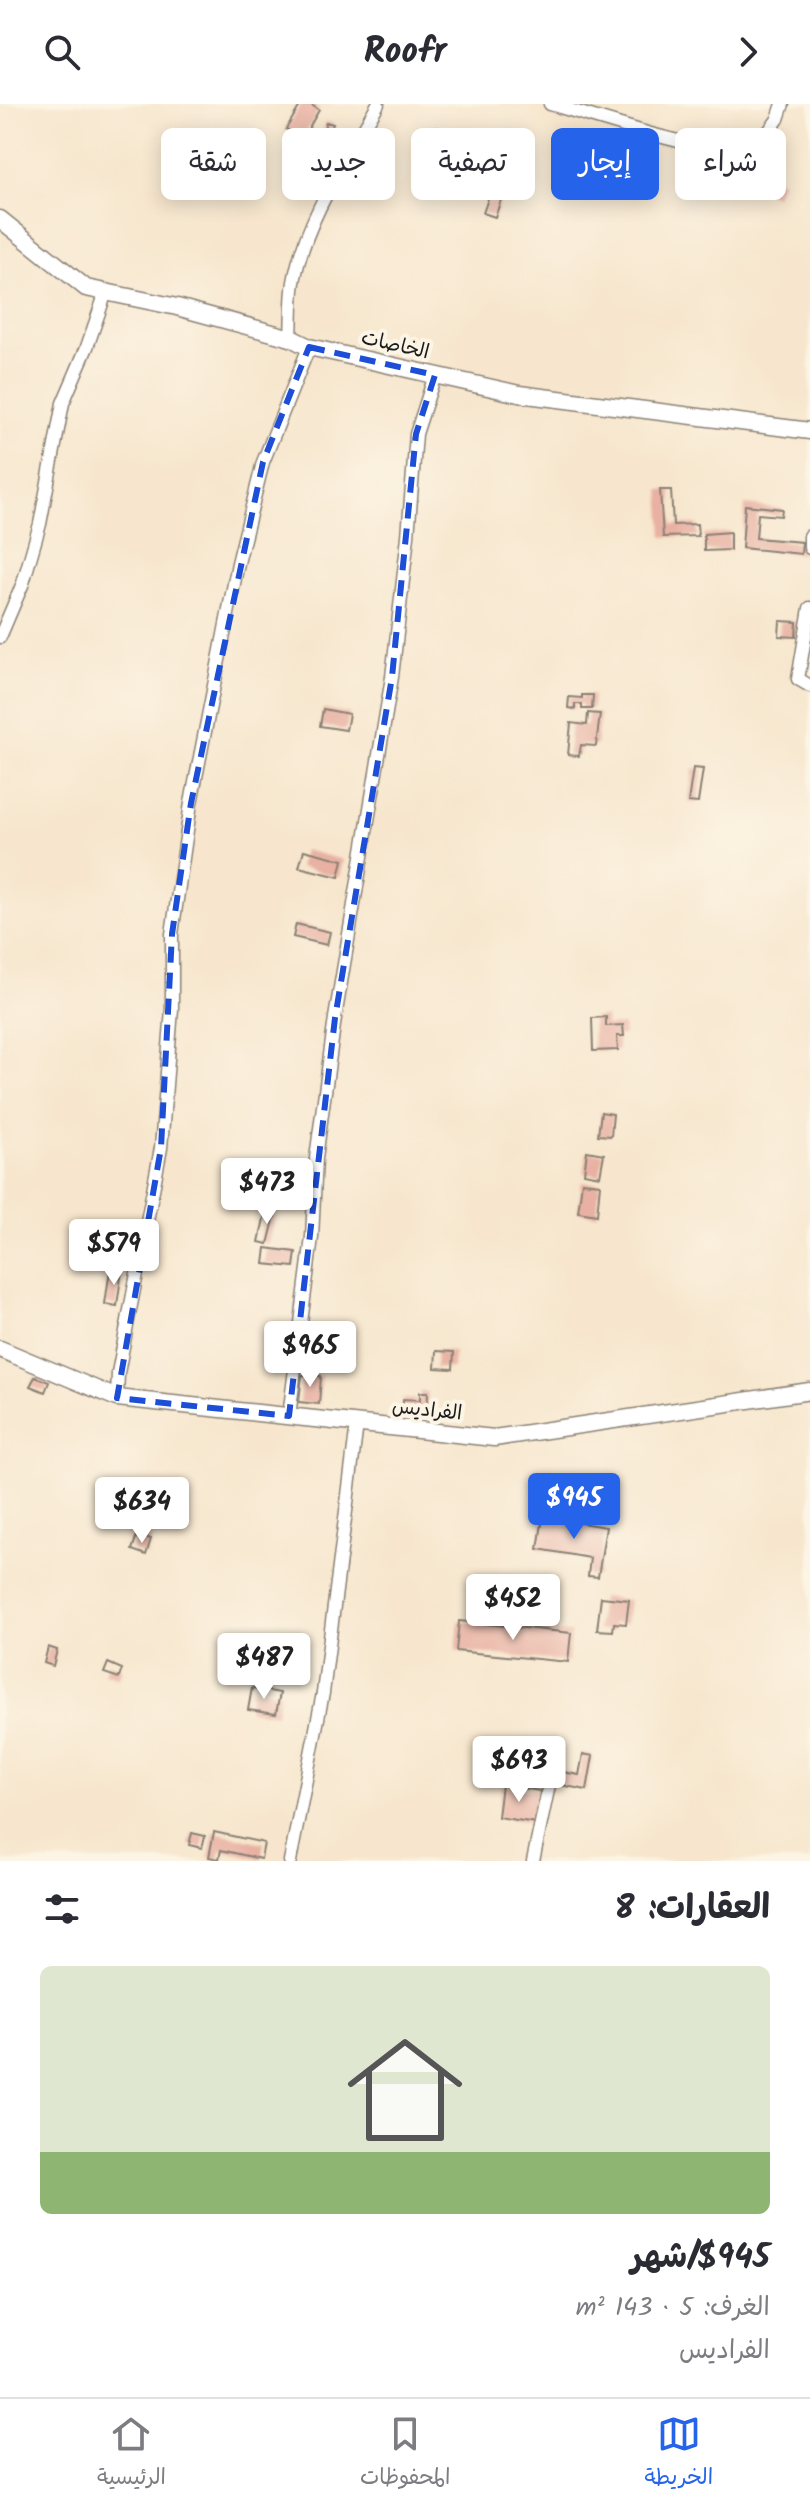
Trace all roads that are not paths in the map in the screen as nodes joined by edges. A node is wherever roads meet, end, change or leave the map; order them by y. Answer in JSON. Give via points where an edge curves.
{"nodes":[{"id":1,"x":378,"y":104,"type":"edge"},
{"id":2,"x":550,"y":104,"type":"edge"},
{"id":3,"x":783,"y":104,"type":"edge"},
{"id":4,"x":0,"y":219,"type":"edge"},
{"id":5,"x":106,"y":292,"type":"junction"},
{"id":6,"x":291,"y":338,"type":"junction"},
{"id":7,"x":309,"y":347,"type":"junction"},
{"id":8,"x":435,"y":375,"type":"junction"},
{"id":9,"x":810,"y":431,"type":"edge"},
{"id":10,"x":810,"y":536,"type":"edge"},
{"id":11,"x":810,"y":548,"type":"edge"},
{"id":12,"x":810,"y":608,"type":"edge"},
{"id":13,"x":0,"y":637,"type":"edge"},
{"id":14,"x":810,"y":686,"type":"edge"},
{"id":15,"x":0,"y":1349,"type":"edge"},
{"id":16,"x":810,"y":1391,"type":"edge"},
{"id":17,"x":117,"y":1398,"type":"junction"},
{"id":18,"x":289,"y":1416,"type":"junction"},
{"id":19,"x":357,"y":1424,"type":"junction"},
{"id":20,"x":549,"y":1785,"type":"dead end"},
{"id":21,"x":290,"y":1861,"type":"edge"},
{"id":22,"x":533,"y":1861,"type":"edge"}],
"edges":[{"from":1,"to":6,"type":"street","via":[[304,246],[294,282]]},
{"from":2,"to":3,"type":"street","via":[[748,159]]},
{"from":4,"to":5,"type":"street","name":"الخاصات","via":[[86,288]]},
{"from":5,"to":6,"type":"street","name":"الخاصات"},
{"from":5,"to":13,"type":"street","via":[[63,403],[40,524]]},
{"from":6,"to":7,"type":"street","name":"الخاصات"},
{"from":7,"to":8,"type":"street","name":"الخاصات"},
{"from":7,"to":17,"type":"street","via":[[263,462],[191,803],[172,934],[161,1148]]},
{"from":8,"to":9,"type":"street","name":"الخاصات","via":[[519,394]]},
{"from":8,"to":18,"type":"street","via":[[416,434],[392,677],[331,1049]]},
{"from":10,"to":11,"type":"street"},
{"from":12,"to":14,"type":"street","via":[[798,679]]},
{"from":15,"to":17,"type":"street","name":"الفراديس"},
{"from":16,"to":19,"type":"street","name":"الفراديس","via":[[494,1438]]},
{"from":17,"to":18,"type":"street","name":"الفراديس"},
{"from":18,"to":19,"type":"street","name":"الفراديس"},
{"from":19,"to":21,"type":"street","via":[[323,1693]]},
{"from":20,"to":22,"type":"street"}]}
